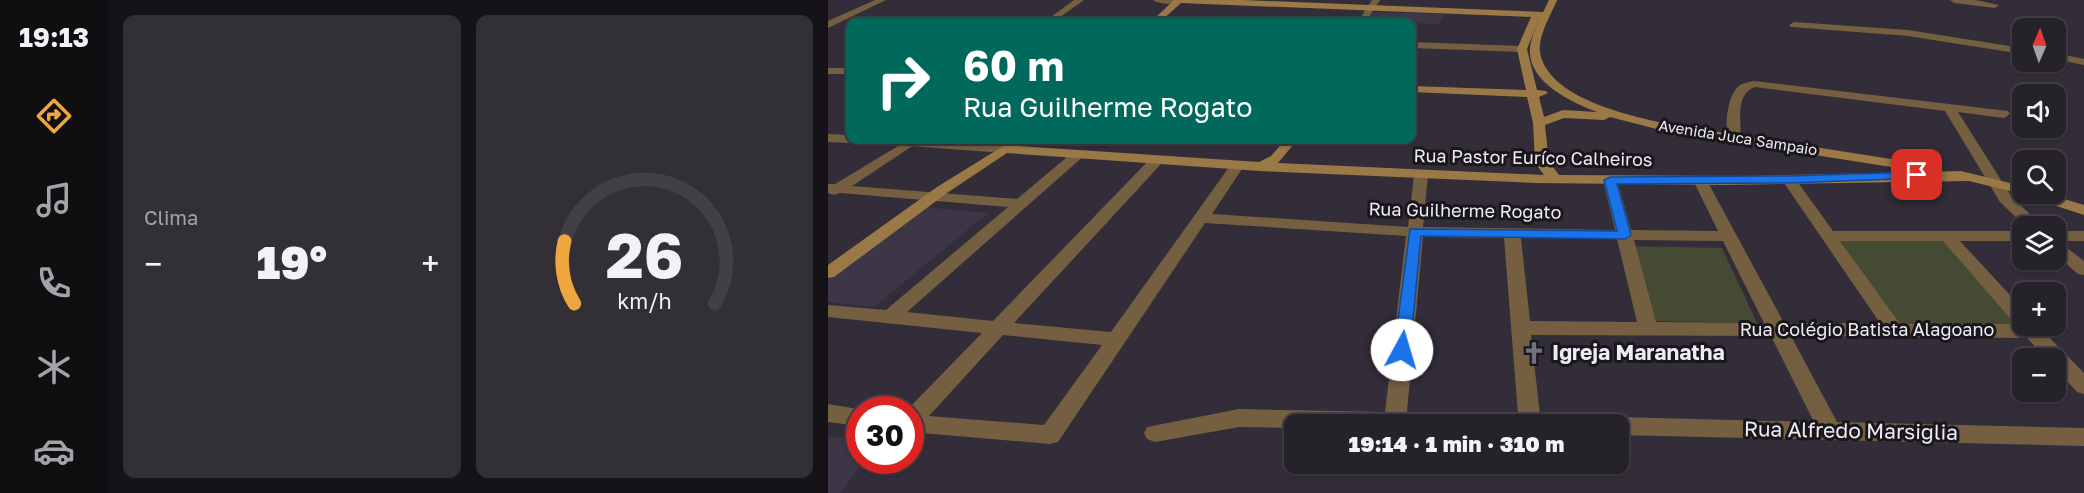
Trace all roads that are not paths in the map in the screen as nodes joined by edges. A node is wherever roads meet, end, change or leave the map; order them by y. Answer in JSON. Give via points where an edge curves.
{"nodes":[{"id":1,"x":882,"y":0,"type":"edge"},
{"id":2,"x":1080,"y":0,"type":"edge"},
{"id":3,"x":1156,"y":0,"type":"edge"},
{"id":4,"x":1179,"y":0,"type":"edge"},
{"id":5,"x":1376,"y":0,"type":"edge"},
{"id":6,"x":1544,"y":0,"type":"edge"},
{"id":7,"x":1552,"y":0,"type":"edge"},
{"id":8,"x":1954,"y":0,"type":"edge"},
{"id":9,"x":1995,"y":5,"type":"dead end"},
{"id":10,"x":1370,"y":9,"type":"junction"},
{"id":11,"x":1542,"y":15,"type":"junction"},
{"id":12,"x":1054,"y":18,"type":"edge"},
{"id":13,"x":1159,"y":18,"type":"edge"},
{"id":14,"x":1364,"y":18,"type":"edge"},
{"id":15,"x":1794,"y":25,"type":"dead end"},
{"id":16,"x":828,"y":27,"type":"edge"},
{"id":17,"x":839,"y":29,"type":"dead end"},
{"id":18,"x":1416,"y":45,"type":"edge"},
{"id":19,"x":1522,"y":49,"type":"junction"},
{"id":20,"x":2012,"y":49,"type":"edge"},
{"id":21,"x":2066,"y":59,"type":"edge"},
{"id":22,"x":2084,"y":62,"type":"edge"},
{"id":23,"x":828,"y":71,"type":"edge"},
{"id":24,"x":846,"y":71,"type":"edge"},
{"id":25,"x":1556,"y":86,"type":"junction"},
{"id":26,"x":1416,"y":89,"type":"edge"},
{"id":27,"x":1534,"y":94,"type":"junction"},
{"id":28,"x":1950,"y":109,"type":"junction"},
{"id":29,"x":2004,"y":114,"type":"dead end"},
{"id":30,"x":1628,"y":120,"type":"junction"},
{"id":31,"x":1539,"y":123,"type":"junction"},
{"id":32,"x":828,"y":138,"type":"edge"},
{"id":33,"x":1734,"y":138,"type":"junction"},
{"id":34,"x":846,"y":139,"type":"edge"},
{"id":35,"x":908,"y":144,"type":"edge"},
{"id":36,"x":926,"y":144,"type":"edge"},
{"id":37,"x":1014,"y":144,"type":"edge"},
{"id":38,"x":1287,"y":146,"type":"edge"},
{"id":39,"x":1005,"y":149,"type":"junction"},
{"id":40,"x":1078,"y":154,"type":"junction"},
{"id":41,"x":1849,"y":155,"type":"junction"},
{"id":42,"x":1157,"y":159,"type":"junction"},
{"id":43,"x":1542,"y":163,"type":"junction"},
{"id":44,"x":1237,"y":166,"type":"junction"},
{"id":45,"x":1259,"y":168,"type":"junction"},
{"id":46,"x":1288,"y":169,"type":"junction"},
{"id":47,"x":1421,"y":176,"type":"junction"},
{"id":48,"x":1863,"y":177,"type":"junction"},
{"id":49,"x":1970,"y":177,"type":"junction"},
{"id":50,"x":1530,"y":178,"type":"junction"},
{"id":51,"x":1555,"y":179,"type":"junction"},
{"id":52,"x":1610,"y":180,"type":"junction"},
{"id":53,"x":1700,"y":180,"type":"junction"},
{"id":54,"x":1789,"y":180,"type":"junction"},
{"id":55,"x":1997,"y":183,"type":"junction"},
{"id":56,"x":2012,"y":187,"type":"edge"},
{"id":57,"x":831,"y":190,"type":"edge"},
{"id":58,"x":929,"y":198,"type":"junction"},
{"id":59,"x":1020,"y":204,"type":"junction"},
{"id":60,"x":2065,"y":204,"type":"edge"},
{"id":61,"x":2084,"y":210,"type":"edge"},
{"id":62,"x":2023,"y":216,"type":"edge"},
{"id":63,"x":1200,"y":218,"type":"junction"},
{"id":64,"x":1415,"y":232,"type":"junction"},
{"id":65,"x":1512,"y":232,"type":"junction"},
{"id":66,"x":1625,"y":235,"type":"junction"},
{"id":67,"x":1729,"y":236,"type":"junction"},
{"id":68,"x":1828,"y":236,"type":"junction"},
{"id":69,"x":1947,"y":236,"type":"junction"},
{"id":70,"x":2012,"y":236,"type":"edge"},
{"id":71,"x":2066,"y":236,"type":"edge"},
{"id":72,"x":2084,"y":236,"type":"edge"},
{"id":73,"x":2066,"y":254,"type":"edge"},
{"id":74,"x":2084,"y":270,"type":"edge"},
{"id":75,"x":828,"y":273,"type":"edge"},
{"id":76,"x":2012,"y":308,"type":"edge"},
{"id":77,"x":828,"y":311,"type":"edge"},
{"id":78,"x":891,"y":316,"type":"junction"},
{"id":79,"x":2012,"y":326,"type":"edge"},
{"id":80,"x":998,"y":327,"type":"junction"},
{"id":81,"x":1523,"y":328,"type":"junction"},
{"id":82,"x":1649,"y":330,"type":"junction"},
{"id":83,"x":1777,"y":330,"type":"junction"},
{"id":84,"x":1893,"y":330,"type":"junction"},
{"id":85,"x":2037,"y":336,"type":"edge"},
{"id":86,"x":1118,"y":340,"type":"junction"},
{"id":87,"x":2084,"y":386,"type":"edge"},
{"id":88,"x":924,"y":407,"type":"edge"},
{"id":89,"x":828,"y":413,"type":"edge"},
{"id":90,"x":1396,"y":414,"type":"edge"},
{"id":91,"x":1529,"y":414,"type":"edge"},
{"id":92,"x":846,"y":415,"type":"edge"},
{"id":93,"x":1284,"y":419,"type":"edge"},
{"id":94,"x":924,"y":423,"type":"edge"},
{"id":95,"x":1629,"y":426,"type":"edge"},
{"id":96,"x":1830,"y":431,"type":"junction"},
{"id":97,"x":1155,"y":433,"type":"dead end"},
{"id":98,"x":2084,"y":436,"type":"edge"}],
"edges":[{"from":1,"to":16,"type":"street"},
{"from":2,"to":12,"type":"street"},
{"from":3,"to":4,"type":"street"},
{"from":4,"to":10,"type":"main road"},
{"from":4,"to":13,"type":"main road"},
{"from":5,"to":10,"type":"street"},
{"from":6,"to":11,"type":"main road","name":"Avenida Juca Sampaio"},
{"from":7,"to":11,"type":"main road","name":"Avenida Juca Sampaio"},
{"from":8,"to":9,"type":"street"},
{"from":10,"to":11,"type":"main road"},
{"from":10,"to":14,"type":"street"},
{"from":11,"to":19,"type":"main road","name":"Avenida Juca Sampaio"},
{"from":11,"to":25,"type":"main road","name":"Avenida Juca Sampaio","via":[[1535,50],[1537,63]]},
{"from":15,"to":20,"type":"street","via":[[1908,33]]},
{"from":16,"to":17,"type":"street"},
{"from":18,"to":19,"type":"street"},
{"from":19,"to":27,"type":"main road"},
{"from":21,"to":22,"type":"street"},
{"from":23,"to":24,"type":"street"},
{"from":25,"to":27,"type":"main road"},
{"from":25,"to":30,"type":"main road","name":"Avenida Juca Sampaio"},
{"from":26,"to":27,"type":"main road"},
{"from":27,"to":31,"type":"main road"},
{"from":28,"to":29,"type":"street"},
{"from":28,"to":33,"type":"street","via":[[1748,85],[1740,88],[1737,95]]},
{"from":28,"to":55,"type":"street"},
{"from":30,"to":31,"type":"main road","via":[[1574,113]]},
{"from":30,"to":33,"type":"main road","name":"Avenida Juca Sampaio"},
{"from":31,"to":43,"type":"main road"},
{"from":32,"to":34,"type":"street"},
{"from":33,"to":41,"type":"main road","name":"Avenida Juca Sampaio"},
{"from":35,"to":57,"type":"street"},
{"from":36,"to":39,"type":"street","name":"Rua Pastor Euríco Calheiros"},
{"from":37,"to":39,"type":"main road"},
{"from":38,"to":45,"type":"main road"},
{"from":38,"to":46,"type":"main road"},
{"from":39,"to":40,"type":"main road","name":"Rua Pastor Euríco Calheiros"},
{"from":39,"to":58,"type":"main road"},
{"from":40,"to":42,"type":"main road","name":"Rua Pastor Euríco Calheiros"},
{"from":40,"to":59,"type":"street"},
{"from":41,"to":48,"type":"main road","via":[[1865,166]]},
{"from":41,"to":49,"type":"main road","name":"Avenida Juca Sampaio"},
{"from":42,"to":44,"type":"main road","name":"Rua Pastor Euríco Calheiros"},
{"from":42,"to":80,"type":"street"},
{"from":43,"to":50,"type":"main road"},
{"from":43,"to":51,"type":"main road"},
{"from":44,"to":45,"type":"main road","name":"Rua Pastor Euríco Calheiros"},
{"from":44,"to":63,"type":"street"},
{"from":45,"to":46,"type":"main road","name":"Rua Pastor Euríco Calheiros"},
{"from":46,"to":47,"type":"main road","name":"Rua Pastor Euríco Calheiros"},
{"from":47,"to":50,"type":"main road","name":"Rua Pastor Euríco Calheiros"},
{"from":47,"to":64,"type":"street"},
{"from":48,"to":49,"type":"main road","name":"Rua Pastor Euríco Calheiros"},
{"from":48,"to":54,"type":"main road","name":"Rua Pastor Euríco Calheiros"},
{"from":49,"to":55,"type":"main road","name":"Avenida Juca Sampaio"},
{"from":50,"to":51,"type":"main road","name":"Rua Pastor Euríco Calheiros"},
{"from":51,"to":52,"type":"main road","name":"Rua Pastor Euríco Calheiros"},
{"from":52,"to":53,"type":"main road","name":"Rua Pastor Euríco Calheiros"},
{"from":52,"to":66,"type":"street"},
{"from":53,"to":54,"type":"main road","name":"Rua Pastor Euríco Calheiros"},
{"from":53,"to":67,"type":"street"},
{"from":54,"to":68,"type":"street"},
{"from":55,"to":56,"type":"main road","name":"Avenida Juca Sampaio"},
{"from":55,"to":62,"type":"street","via":[[2009,204]]},
{"from":57,"to":58,"type":"street"},
{"from":58,"to":59,"type":"street"},
{"from":58,"to":75,"type":"main road"},
{"from":59,"to":78,"type":"street"},
{"from":60,"to":61,"type":"main road"},
{"from":63,"to":64,"type":"street","name":"Rua Guilherme Rogato"},
{"from":63,"to":86,"type":"street"},
{"from":64,"to":65,"type":"street","name":"Rua Guilherme Rogato"},
{"from":64,"to":90,"type":"street"},
{"from":65,"to":66,"type":"street","name":"Rua Guilherme Rogato"},
{"from":65,"to":81,"type":"street"},
{"from":66,"to":67,"type":"street","name":"Rua Guilherme Rogato"},
{"from":66,"to":82,"type":"street"},
{"from":67,"to":83,"type":"street"},
{"from":68,"to":69,"type":"street"},
{"from":68,"to":84,"type":"street"},
{"from":69,"to":70,"type":"street"},
{"from":69,"to":76,"type":"street"},
{"from":71,"to":72,"type":"street"},
{"from":73,"to":74,"type":"street"},
{"from":77,"to":78,"type":"street"},
{"from":78,"to":80,"type":"street"},
{"from":79,"to":84,"type":"street","name":"Rua Colégio Batista Alagoano"},
{"from":80,"to":86,"type":"street"},
{"from":80,"to":88,"type":"street"},
{"from":81,"to":82,"type":"street","name":"Rua Colégio Batista Alagoano"},
{"from":81,"to":91,"type":"street"},
{"from":82,"to":83,"type":"street","name":"Rua Colégio Batista Alagoano"},
{"from":83,"to":84,"type":"street","name":"Rua Colégio Batista Alagoano"},
{"from":83,"to":96,"type":"street"},
{"from":85,"to":87,"type":"street"},
{"from":86,"to":94,"type":"street","via":[[1050,435]]},
{"from":89,"to":92,"type":"street"},
{"from":93,"to":97,"type":"street","via":[[1239,418]]},
{"from":95,"to":96,"type":"street","name":"Rua Alfredo Marsiglia"},
{"from":96,"to":98,"type":"street","name":"Rua Alfredo Marsiglia"}]}
